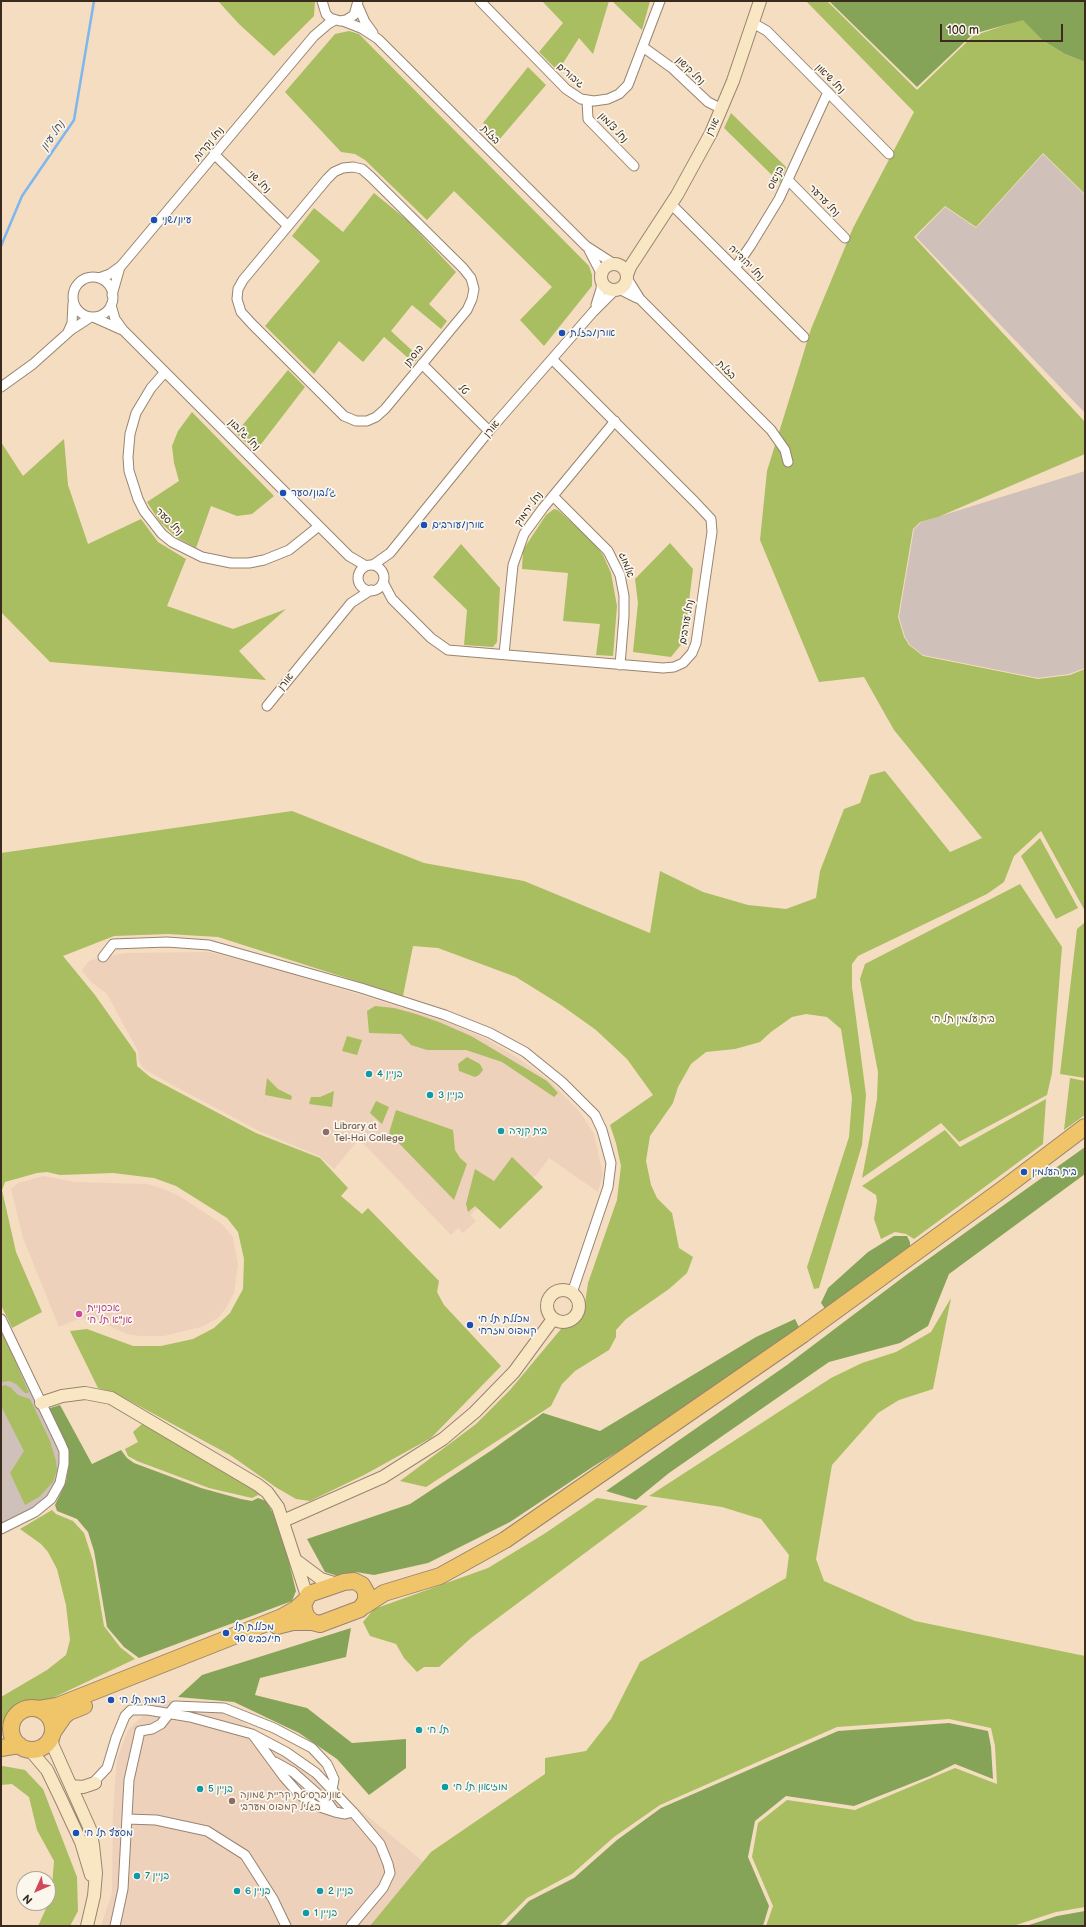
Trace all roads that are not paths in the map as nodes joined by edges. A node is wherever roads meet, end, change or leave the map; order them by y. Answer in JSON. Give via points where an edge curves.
{"nodes":[{"id":1,"x":480,"y":1,"type":"edge"},
{"id":2,"x":660,"y":1,"type":"edge"},
{"id":3,"x":760,"y":1,"type":"edge"},
{"id":4,"x":358,"y":4,"type":"edge"},
{"id":5,"x":322,"y":5,"type":"edge"},
{"id":6,"x":339,"y":20,"type":"junction"},
{"id":7,"x":753,"y":23,"type":"junction"},
{"id":8,"x":314,"y":36,"type":"junction"},
{"id":9,"x":378,"y":39,"type":"junction"},
{"id":10,"x":643,"y":47,"type":"junction"},
{"id":11,"x":828,"y":92,"type":"junction"},
{"id":12,"x":587,"y":100,"type":"junction"},
{"id":13,"x":722,"y":109,"type":"junction"},
{"id":14,"x":214,"y":154,"type":"junction"},
{"id":15,"x":889,"y":154,"type":"dead end"},
{"id":16,"x":634,"y":166,"type":"dead end"},
{"id":17,"x":788,"y":180,"type":"junction"},
{"id":18,"x":671,"y":204,"type":"junction"},
{"id":19,"x":288,"y":226,"type":"junction"},
{"id":20,"x":846,"y":238,"type":"dead end"},
{"id":21,"x":646,"y":242,"type":"junction"},
{"id":22,"x":586,"y":246,"type":"junction"},
{"id":23,"x":616,"y":264,"type":"junction"},
{"id":24,"x":121,"y":266,"type":"junction"},
{"id":25,"x":735,"y":268,"type":"junction"},
{"id":26,"x":627,"y":276,"type":"junction"},
{"id":27,"x":602,"y":277,"type":"junction"},
{"id":28,"x":98,"y":278,"type":"junction"},
{"id":29,"x":617,"y":289,"type":"junction"},
{"id":30,"x":640,"y":300,"type":"junction"},
{"id":31,"x":112,"y":301,"type":"junction"},
{"id":32,"x":73,"y":303,"type":"junction"},
{"id":33,"x":592,"y":312,"type":"junction"},
{"id":34,"x":92,"y":317,"type":"junction"},
{"id":35,"x":124,"y":330,"type":"junction"},
{"id":36,"x":67,"y":334,"type":"junction"},
{"id":37,"x":804,"y":337,"type":"dead end"},
{"id":38,"x":552,"y":359,"type":"junction"},
{"id":39,"x":422,"y":364,"type":"junction"},
{"id":40,"x":166,"y":372,"type":"junction"},
{"id":41,"x":1,"y":387,"type":"edge"},
{"id":42,"x":615,"y":421,"type":"junction"},
{"id":43,"x":489,"y":431,"type":"junction"},
{"id":44,"x":788,"y":462,"type":"dead end"},
{"id":45,"x":553,"y":496,"type":"junction"},
{"id":46,"x":319,"y":526,"type":"junction"},
{"id":47,"x":394,"y":548,"type":"junction"},
{"id":48,"x":349,"y":556,"type":"junction"},
{"id":49,"x":369,"y":565,"type":"junction"},
{"id":50,"x":358,"y":577,"type":"junction"},
{"id":51,"x":383,"y":579,"type":"junction"},
{"id":52,"x":372,"y":590,"type":"junction"},
{"id":53,"x":392,"y":599,"type":"junction"},
{"id":54,"x":351,"y":603,"type":"junction"},
{"id":55,"x":504,"y":654,"type":"junction"},
{"id":56,"x":620,"y":664,"type":"junction"},
{"id":57,"x":267,"y":706,"type":"dead end"},
{"id":58,"x":103,"y":957,"type":"dead end"},
{"id":59,"x":1085,"y":1127,"type":"edge"},
{"id":60,"x":572,"y":1293,"type":"junction"},
{"id":61,"x":1,"y":1319,"type":"edge"},
{"id":62,"x":553,"y":1319,"type":"junction"},
{"id":63,"x":41,"y":1403,"type":"junction"},
{"id":64,"x":283,"y":1521,"type":"junction"},
{"id":65,"x":1,"y":1529,"type":"edge"},
{"id":66,"x":505,"y":1540,"type":"junction"},
{"id":67,"x":297,"y":1561,"type":"junction"},
{"id":68,"x":358,"y":1582,"type":"junction"},
{"id":69,"x":337,"y":1584,"type":"junction"},
{"id":70,"x":306,"y":1598,"type":"junction"},
{"id":71,"x":364,"y":1606,"type":"junction"},
{"id":72,"x":312,"y":1622,"type":"junction"},
{"id":73,"x":39,"y":1709,"type":"junction"},
{"id":74,"x":168,"y":1714,"type":"junction"},
{"id":75,"x":6,"y":1731,"type":"edge"},
{"id":76,"x":52,"y":1734,"type":"junction"},
{"id":77,"x":252,"y":1734,"type":"junction"},
{"id":78,"x":24,"y":1747,"type":"junction"},
{"id":79,"x":1,"y":1748,"type":"edge"},
{"id":80,"x":95,"y":1783,"type":"joint"},
{"id":81,"x":332,"y":1790,"type":"junction"},
{"id":82,"x":73,"y":1791,"type":"junction"},
{"id":83,"x":60,"y":1797,"type":"junction"},
{"id":84,"x":353,"y":1812,"type":"junction"},
{"id":85,"x":127,"y":1819,"type":"junction"},
{"id":86,"x":94,"y":1896,"type":"junction"},
{"id":87,"x":87,"y":1926,"type":"edge"},
{"id":88,"x":115,"y":1926,"type":"edge"},
{"id":89,"x":286,"y":1926,"type":"edge"},
{"id":90,"x":351,"y":1926,"type":"edge"}],
"edges":[{"from":1,"to":12,"type":"street","name":"גיבורים","via":[[566,89]]},
{"from":2,"to":10,"type":"street","name":"גיבורים"},
{"from":3,"to":7,"type":"street","name":"אורן"},
{"from":4,"to":6,"type":"street","name":"נחל נקרות","via":[[351,18]]},
{"from":4,"to":9,"type":"street","name":"בזלת","via":[[365,22]]},
{"from":5,"to":6,"type":"street","via":[[326,14]]},
{"from":5,"to":8,"type":"street","name":"נחל נקרות","via":[[322,17]]},
{"from":6,"to":8,"type":"street","name":"נחל נקרות","via":[[328,24]]},
{"from":6,"to":9,"type":"street","name":"בזלת","via":[[361,28]]},
{"from":7,"to":11,"type":"street","name":"נחל שיאון","via":[[767,31]]},
{"from":7,"to":13,"type":"street","name":"אורן"},
{"from":8,"to":14,"type":"street","name":"נחל נקרות"},
{"from":9,"to":22,"type":"street","name":"בזלת"},
{"from":10,"to":12,"type":"street","name":"גיבורים","via":[[628,85],[619,94],[608,99]]},
{"from":10,"to":13,"type":"street","name":"נחל קישון","via":[[672,68],[708,102]]},
{"from":11,"to":15,"type":"street","name":"נחל שיאון"},
{"from":11,"to":17,"type":"street","name":"בניאס"},
{"from":12,"to":16,"type":"street","name":"נחל צלמון","via":[[588,119]]},
{"from":13,"to":18,"type":"street","name":"אורן"},
{"from":14,"to":19,"type":"street","name":"נחל שני"},
{"from":14,"to":24,"type":"street","name":"נחל נקרות"},
{"from":17,"to":20,"type":"street","name":"נחל ערער"},
{"from":17,"to":25,"type":"street","name":"בניאס","via":[[779,199]]},
{"from":18,"to":21,"type":"street","name":"אורן"},
{"from":18,"to":25,"type":"street","name":"נחל יהודייה"},
{"from":19,"to":39,"type":"street","name":"בוסתן","via":[[238,289],[237,299],[242,312],[252,324],[344,416],[356,421],[367,421],[376,417]]},
{"from":19,"to":39,"type":"street","name":"בוסתן","via":[[334,172],[353,167],[370,176],[463,268],[471,278],[474,289],[472,299],[467,310]]},
{"from":21,"to":23,"type":"street","name":"אורן"},
{"from":21,"to":26,"type":"street","name":"אורן"},
{"from":22,"to":23,"type":"street","name":"בזלת"},
{"from":22,"to":27,"type":"street","name":"בזלת"},
{"from":23,"to":26,"type":"street","via":[[624,268]]},
{"from":23,"to":27,"type":"street","via":[[604,269]]},
{"from":24,"to":28,"type":"street","name":"נחל נקרות","via":[[110,274]]},
{"from":24,"to":31,"type":"street","name":"נחל נקרות"},
{"from":25,"to":37,"type":"street","name":"נחל יהודייה"},
{"from":26,"to":29,"type":"street","via":[[625,284]]},
{"from":26,"to":30,"type":"street","name":"בזלת"},
{"from":27,"to":29,"type":"street","via":[[608,288]]},
{"from":27,"to":33,"type":"street","name":"אורן","via":[[599,296]]},
{"from":28,"to":31,"type":"street","via":[[110,287]]},
{"from":28,"to":32,"type":"street","via":[[88,278],[77,284],[72,296]]},
{"from":29,"to":30,"type":"street","name":"בזלת"},
{"from":29,"to":33,"type":"street","name":"אורן"},
{"from":30,"to":44,"type":"street","name":"בזלת","via":[[771,430],[785,450]]},
{"from":31,"to":34,"type":"street","via":[[102,315]]},
{"from":31,"to":35,"type":"street","name":"נחל ג'לבון","via":[[115,319]]},
{"from":32,"to":34,"type":"street","via":[[82,314]]},
{"from":32,"to":36,"type":"street","via":[[72,323]]},
{"from":33,"to":38,"type":"street","name":"אורן"},
{"from":34,"to":35,"type":"street","name":"נחל ג'לבון"},
{"from":34,"to":36,"type":"street"},
{"from":35,"to":40,"type":"street","name":"נחל ג'לבון"},
{"from":36,"to":41,"type":"street","via":[[33,364]]},
{"from":38,"to":42,"type":"street","name":"נחל עורבים"},
{"from":38,"to":43,"type":"street","name":"אורן"},
{"from":39,"to":43,"type":"street","name":"טל"},
{"from":40,"to":46,"type":"street","name":"נחל ג'לבון"},
{"from":40,"to":46,"type":"street","name":"נחל סער","via":[[151,388],[136,412],[130,434],[128,457],[129,472],[138,499],[144,512],[162,534],[202,557],[231,563],[264,560],[289,550]]},
{"from":42,"to":45,"type":"street","name":"נחל ירמוך"},
{"from":42,"to":56,"type":"street","name":"נחל עורבים","via":[[705,512],[712,526],[696,643],[692,653],[683,663],[674,667]]},
{"from":43,"to":47,"type":"street","name":"אורן"},
{"from":45,"to":55,"type":"street","name":"נחל ירמוך","via":[[531,523],[517,550],[513,565]]},
{"from":45,"to":56,"type":"street","name":"אלמוג","via":[[608,551],[620,575],[624,616]]},
{"from":46,"to":48,"type":"street","name":"נחל ג'לבון"},
{"from":47,"to":49,"type":"street","name":"אורן","via":[[384,558]]},
{"from":47,"to":51,"type":"street","name":"אורן"},
{"from":48,"to":49,"type":"street","name":"נחל ג'לבון"},
{"from":48,"to":50,"type":"street","name":"נחל ג'לבון"},
{"from":49,"to":50,"type":"street"},
{"from":49,"to":51,"type":"street","via":[[381,570]]},
{"from":50,"to":52,"type":"street","via":[[364,588]]},
{"from":50,"to":54,"type":"street","name":"אורן"},
{"from":51,"to":52,"type":"street","via":[[380,586]]},
{"from":51,"to":53,"type":"street","name":"נחל עורבים"},
{"from":52,"to":53,"type":"street","name":"נחל עורבים"},
{"from":52,"to":54,"type":"street","name":"אורן"},
{"from":53,"to":55,"type":"street","name":"נחל עורבים","via":[[431,638],[448,650]]},
{"from":54,"to":57,"type":"street","name":"אורן"},
{"from":55,"to":56,"type":"street","name":"נחל עורבים"},
{"from":58,"to":60,"type":"street","via":[[114,944],[167,942],[209,945],[445,1015],[490,1033],[525,1052],[562,1082],[595,1116],[602,1130],[611,1163],[608,1187]]},
{"from":59,"to":66,"type":"highway","via":[[802,1335]]},
{"from":60,"to":62,"type":"street","via":[[561,1290],[549,1298],[547,1308]]},
{"from":60,"to":62,"type":"street","via":[[579,1304],[575,1317],[567,1322]]},
{"from":61,"to":63,"type":"street"},
{"from":62,"to":64,"type":"street","via":[[514,1372],[475,1412],[443,1439],[383,1478]]},
{"from":63,"to":64,"type":"street","via":[[72,1394],[111,1398],[258,1485],[273,1500]]},
{"from":63,"to":65,"type":"street","via":[[64,1452],[63,1474],[56,1491],[43,1507]]},
{"from":64,"to":67,"type":"street"},
{"from":66,"to":68,"type":"highway","via":[[434,1569],[384,1584]]},
{"from":66,"to":71,"type":"highway","via":[[440,1576],[384,1593]]},
{"from":67,"to":69,"type":"street","via":[[321,1579]]},
{"from":67,"to":70,"type":"street"},
{"from":68,"to":69,"type":"highway"},
{"from":68,"to":71,"type":"highway","via":[[366,1592]]},
{"from":69,"to":70,"type":"highway","via":[[312,1592]]},
{"from":70,"to":72,"type":"highway","via":[[303,1605],[304,1613]]},
{"from":70,"to":73,"type":"highway","via":[[296,1609],[282,1617],[57,1706]]},
{"from":71,"to":72,"type":"highway","via":[[355,1612],[324,1622]]},
{"from":72,"to":76,"type":"highway","via":[[293,1622],[273,1628],[69,1712],[60,1720]]},
{"from":73,"to":75,"type":"highway","via":[[26,1709],[20,1712]]},
{"from":73,"to":76,"type":"highway","via":[[49,1716]]},
{"from":74,"to":77,"type":"street","via":[[190,1717]]},
{"from":74,"to":80,"type":"street","via":[[131,1710],[125,1716],[107,1768]]},
{"from":74,"to":81,"type":"street","via":[[175,1706],[224,1708],[274,1728],[312,1748],[327,1764],[334,1779]]},
{"from":74,"to":85,"type":"street","via":[[161,1724],[140,1731],[128,1780]]},
{"from":75,"to":78,"type":"highway"},
{"from":76,"to":78,"type":"highway","via":[[42,1747]]},
{"from":76,"to":82,"type":"street","via":[[53,1746]]},
{"from":77,"to":81,"type":"street","via":[[286,1752],[316,1773]]},
{"from":77,"to":84,"type":"street","via":[[299,1794],[314,1805],[345,1814]]},
{"from":78,"to":79,"type":"highway"},
{"from":78,"to":83,"type":"street","via":[[47,1770]]},
{"from":80,"to":82,"type":"street"},
{"from":81,"to":84,"type":"street"},
{"from":82,"to":83,"type":"street"},
{"from":82,"to":86,"type":"street","via":[[90,1829],[96,1873]]},
{"from":83,"to":86,"type":"street","via":[[87,1857]]},
{"from":84,"to":90,"type":"street","via":[[380,1844],[390,1873],[383,1888]]},
{"from":85,"to":88,"type":"street","via":[[123,1889]]},
{"from":85,"to":89,"type":"street","via":[[156,1820],[207,1831],[245,1855],[273,1899]]},
{"from":86,"to":87,"type":"street"}]}
